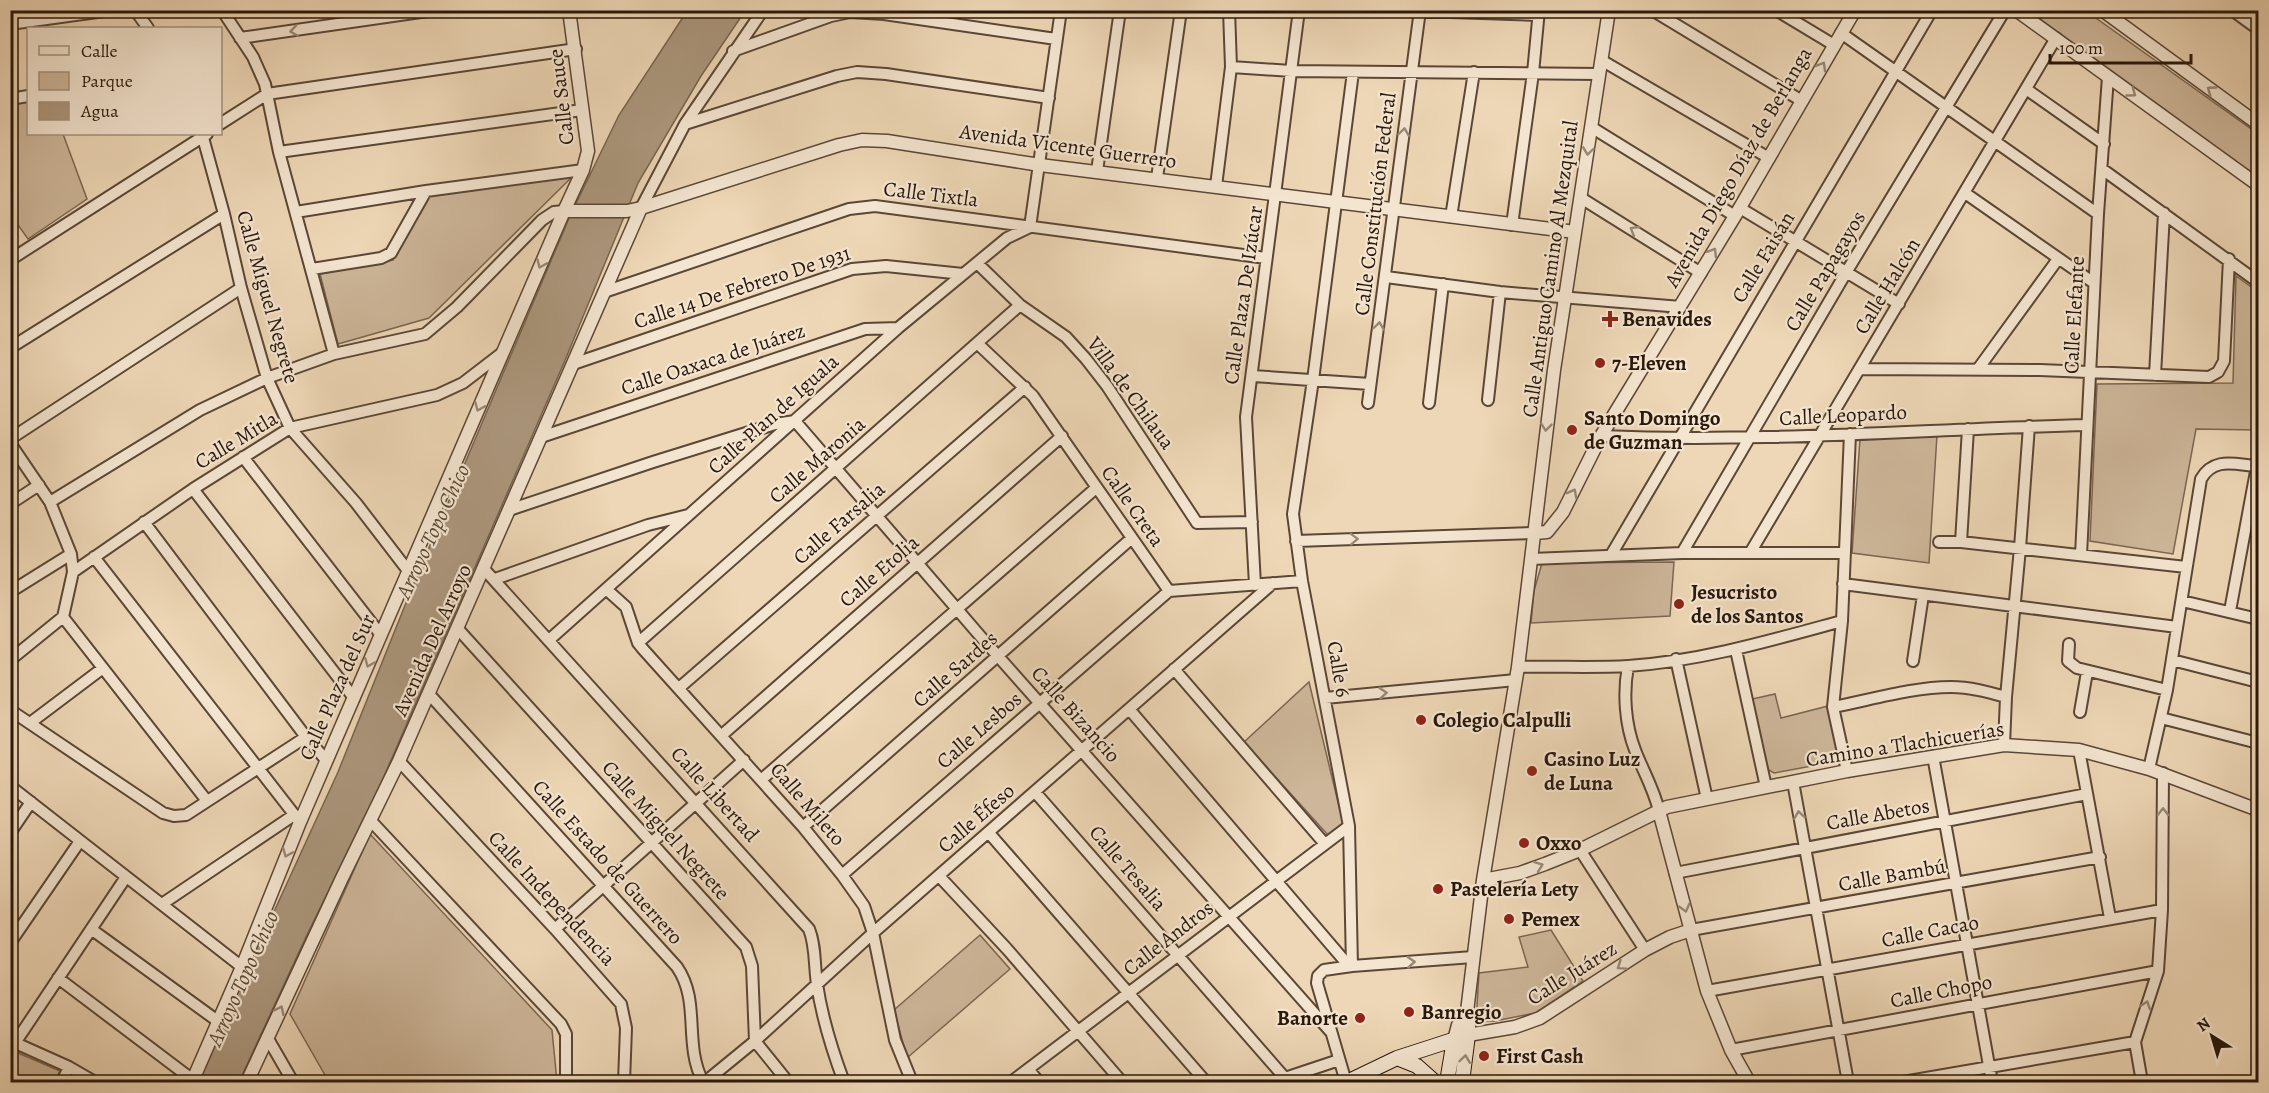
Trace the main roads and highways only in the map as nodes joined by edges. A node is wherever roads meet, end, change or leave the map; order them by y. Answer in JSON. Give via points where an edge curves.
{"nodes":[{"id":1,"x":1454,"y":1040,"type":"junction"},
{"id":2,"x":1397,"y":1058,"type":"junction"},
{"id":3,"x":1346,"y":1083,"type":"edge"},
{"id":4,"x":1435,"y":1083,"type":"edge"},
{"id":5,"x":1447,"y":1083,"type":"edge"},
{"id":6,"x":1462,"y":1083,"type":"edge"}],
"edges":[{"from":1,"to":2,"type":"main road"},
{"from":1,"to":5,"type":"main road"},
{"from":6,"to":1,"type":"main road","one_way":true,"via":[[1468,1035]]},
{"from":2,"to":3,"type":"main road"},
{"from":2,"to":4,"type":"main road","via":[[1417,1066]]}]}
